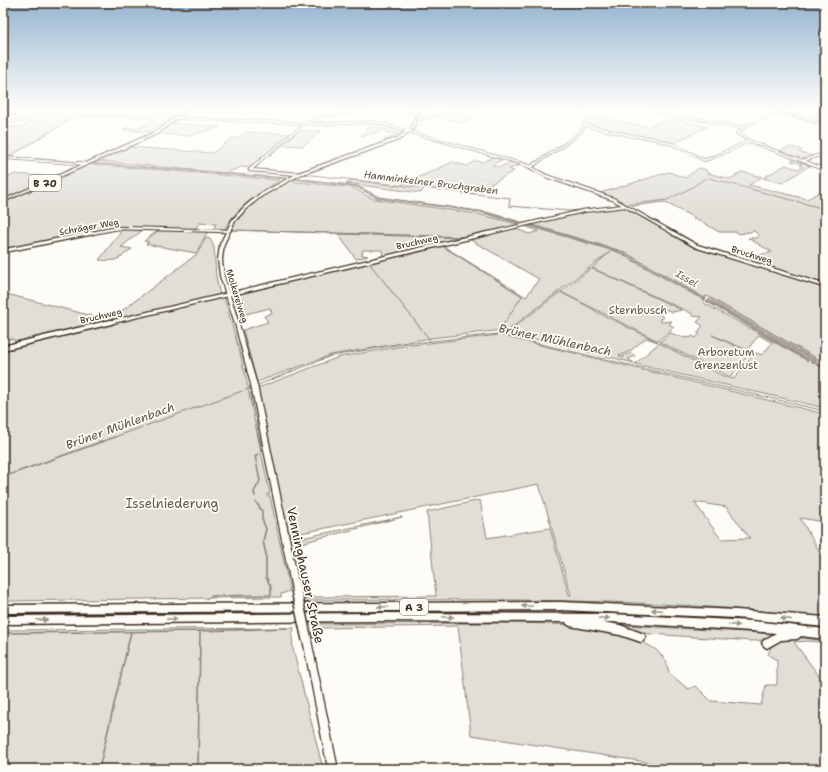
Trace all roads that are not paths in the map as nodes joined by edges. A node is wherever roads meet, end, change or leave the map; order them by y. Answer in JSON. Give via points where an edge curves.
{"nodes":[{"id":1,"x":127,"y":146,"type":"edge"},
{"id":2,"x":278,"y":146,"type":"edge"},
{"id":3,"x":379,"y":146,"type":"edge"},
{"id":4,"x":458,"y":146,"type":"edge"},
{"id":5,"x":561,"y":146,"type":"edge"},
{"id":6,"x":676,"y":146,"type":"edge"},
{"id":7,"x":738,"y":146,"type":"edge"},
{"id":8,"x":762,"y":146,"type":"edge"},
{"id":9,"x":825,"y":155,"type":"edge"},
{"id":10,"x":3,"y":158,"type":"edge"},
{"id":11,"x":801,"y":161,"type":"junction"},
{"id":12,"x":87,"y":164,"type":"junction"},
{"id":13,"x":531,"y":167,"type":"junction"},
{"id":14,"x":825,"y":170,"type":"edge"},
{"id":15,"x":299,"y":174,"type":"junction"},
{"id":16,"x":3,"y":201,"type":"edge"},
{"id":17,"x":622,"y":206,"type":"junction"},
{"id":18,"x":227,"y":231,"type":"junction"},
{"id":19,"x":3,"y":251,"type":"edge"},
{"id":20,"x":825,"y":286,"type":"edge"},
{"id":21,"x":228,"y":295,"type":"junction"},
{"id":22,"x":3,"y":348,"type":"edge"},
{"id":23,"x":254,"y":386,"type":"joint"},
{"id":24,"x":3,"y":609,"type":"edge"},
{"id":25,"x":551,"y":618,"type":"junction"},
{"id":26,"x":3,"y":620,"type":"edge"},
{"id":27,"x":825,"y":622,"type":"edge"},
{"id":28,"x":821,"y":634,"type":"edge"},
{"id":29,"x":641,"y":636,"type":"dead end"},
{"id":30,"x":767,"y":643,"type":"dead end"},
{"id":31,"x":334,"y":769,"type":"edge"}],
"edges":[{"from":1,"to":12,"type":"main road","number":"B 70"},
{"from":2,"to":15,"type":"street","via":[[250,170]]},
{"from":3,"to":15,"type":"main road","name":"Molkereiweg"},
{"from":4,"to":13,"type":"street"},
{"from":5,"to":13,"type":"street"},
{"from":6,"to":7,"type":"street","via":[[702,160]]},
{"from":8,"to":11,"type":"street"},
{"from":9,"to":11,"type":"street"},
{"from":10,"to":12,"type":"street"},
{"from":11,"to":14,"type":"street"},
{"from":12,"to":16,"type":"main road","number":"B 70"},
{"from":13,"to":17,"type":"street","via":[[541,175],[608,197]]},
{"from":15,"to":18,"type":"main road","name":"Molkereiweg","via":[[265,192],[246,207]]},
{"from":17,"to":20,"type":"street","name":"Bruchweg","via":[[696,246]]},
{"from":17,"to":21,"type":"street","name":"Bruchweg","via":[[583,211]]},
{"from":18,"to":19,"type":"street","name":"Schräger Weg","via":[[118,228]]},
{"from":18,"to":21,"type":"main road","name":"Molkereiweg","via":[[220,260]]},
{"from":21,"to":22,"type":"street","name":"Bruchweg"},
{"from":21,"to":23,"type":"main road","name":"Molkereiweg"},
{"from":23,"to":31,"type":"main road","name":"Venninghauser Straße","bridge":true},
{"from":27,"to":24,"type":"highway","number":"A 3","one_way":true,"via":[[736,614],[560,606]]},
{"from":26,"to":25,"type":"highway","number":"A 3","one_way":true},
{"from":25,"to":28,"type":"highway","number":"A 3","one_way":true,"via":[[611,618],[752,626]]},
{"from":25,"to":29,"type":"highway"},
{"from":28,"to":30,"type":"highway","via":[[780,636]]}]}
